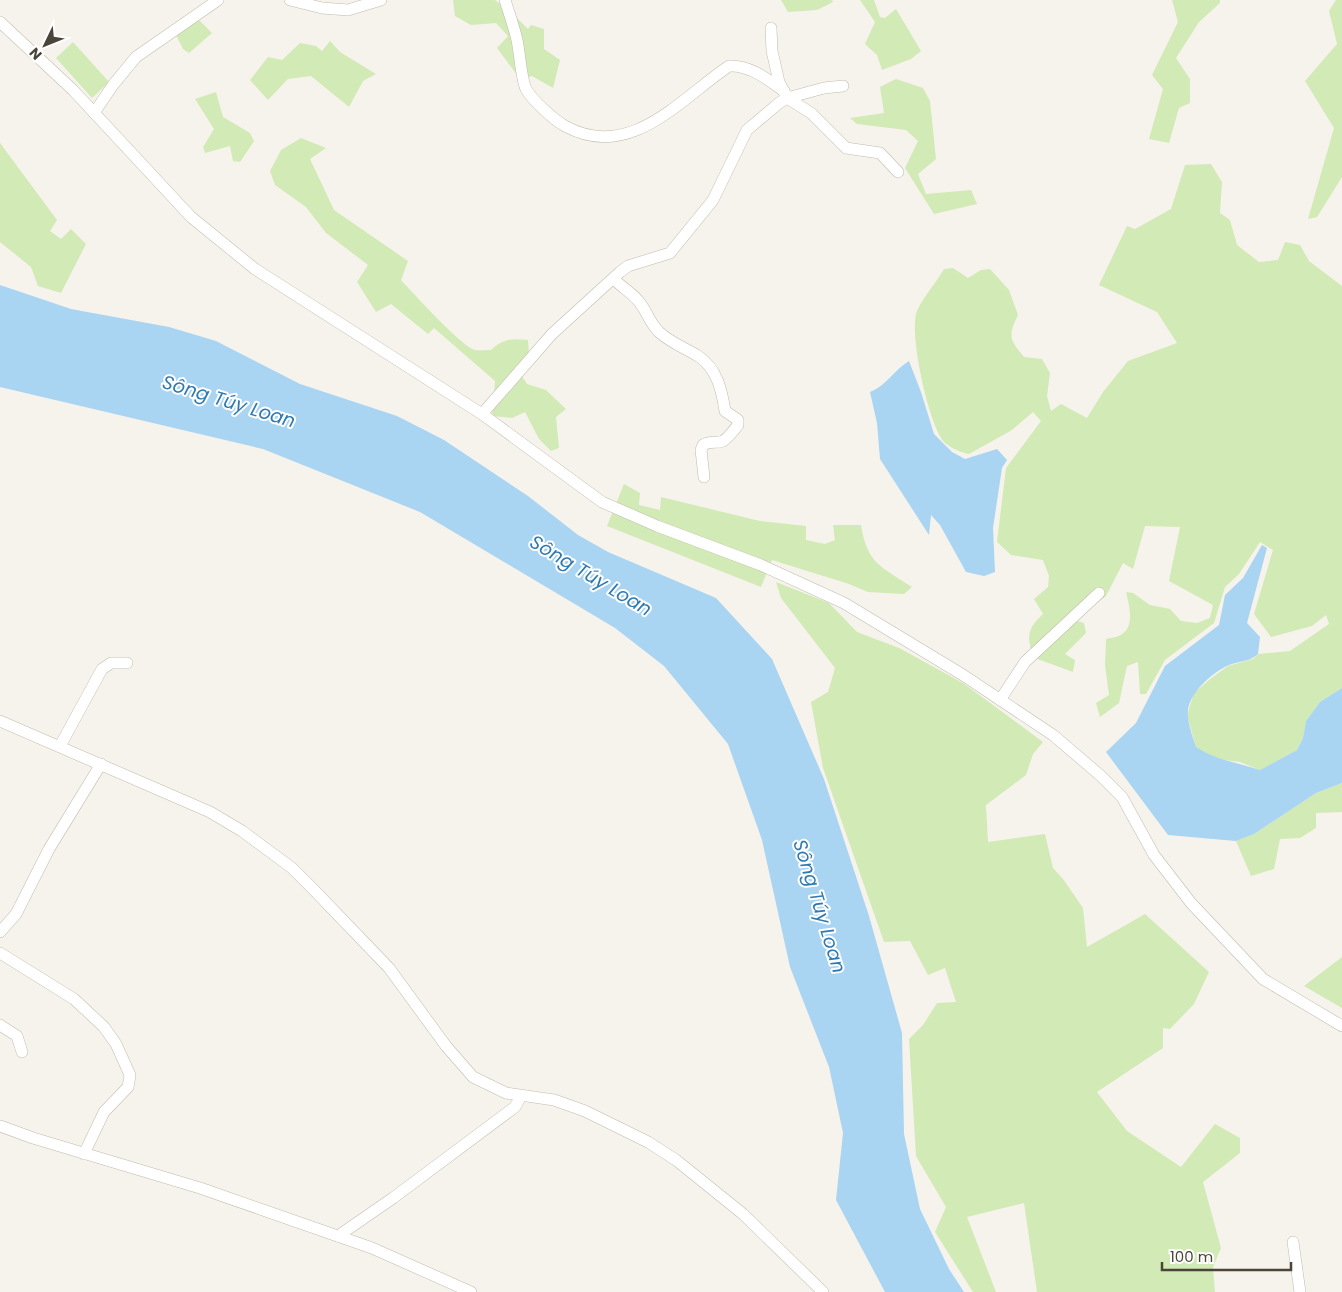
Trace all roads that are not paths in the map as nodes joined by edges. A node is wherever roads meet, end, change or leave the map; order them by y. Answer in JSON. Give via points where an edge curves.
{"nodes":[{"id":1,"x":218,"y":0,"type":"edge"},
{"id":2,"x":290,"y":0,"type":"edge"},
{"id":3,"x":382,"y":0,"type":"edge"},
{"id":4,"x":505,"y":0,"type":"edge"},
{"id":5,"x":0,"y":22,"type":"edge"},
{"id":6,"x":771,"y":28,"type":"dead end"},
{"id":7,"x":843,"y":86,"type":"dead end"},
{"id":8,"x":785,"y":95,"type":"junction"},
{"id":9,"x":94,"y":112,"type":"junction"},
{"id":10,"x":898,"y":172,"type":"dead end"},
{"id":11,"x":614,"y":279,"type":"junction"},
{"id":12,"x":482,"y":414,"type":"junction"},
{"id":13,"x":704,"y":477,"type":"dead end"},
{"id":14,"x":1099,"y":593,"type":"dead end"},
{"id":15,"x":128,"y":663,"type":"dead end"},
{"id":16,"x":1000,"y":700,"type":"junction"},
{"id":17,"x":0,"y":721,"type":"edge"},
{"id":18,"x":60,"y":746,"type":"junction"},
{"id":19,"x":101,"y":764,"type":"junction"},
{"id":20,"x":0,"y":932,"type":"edge"},
{"id":21,"x":0,"y":953,"type":"edge"},
{"id":22,"x":0,"y":1025,"type":"edge"},
{"id":23,"x":1342,"y":1026,"type":"edge"},
{"id":24,"x":22,"y":1052,"type":"dead end"},
{"id":25,"x":521,"y":1096,"type":"junction"},
{"id":26,"x":0,"y":1126,"type":"edge"},
{"id":27,"x":84,"y":1154,"type":"junction"},
{"id":28,"x":338,"y":1236,"type":"junction"},
{"id":29,"x":1292,"y":1242,"type":"dead end"},
{"id":30,"x":471,"y":1292,"type":"edge"},
{"id":31,"x":823,"y":1292,"type":"edge"},
{"id":32,"x":1300,"y":1292,"type":"edge"}],
"edges":[{"from":1,"to":9,"type":"street","via":[[136,57]]},
{"from":2,"to":3,"type":"street","via":[[322,8],[354,10]]},
{"from":4,"to":8,"type":"street","via":[[517,38],[526,89],[556,121],[578,134],[634,133],[672,110],[729,66],[739,66],[762,76]]},
{"from":5,"to":9,"type":"street"},
{"from":6,"to":8,"type":"street","via":[[772,51]]},
{"from":7,"to":8,"type":"street"},
{"from":8,"to":10,"type":"street","via":[[811,113],[846,148],[880,152]]},
{"from":8,"to":11,"type":"street","via":[[747,130],[713,200],[670,253],[628,266]]},
{"from":9,"to":12,"type":"street","via":[[191,218],[255,270]]},
{"from":11,"to":12,"type":"street","via":[[552,334]]},
{"from":11,"to":13,"type":"street","via":[[639,302],[660,333],[709,366],[719,384],[725,411],[738,420],[738,425],[721,442],[711,440],[703,445]]},
{"from":12,"to":16,"type":"street","via":[[614,509],[761,565],[844,603]]},
{"from":14,"to":16,"type":"street","via":[[1025,662]]},
{"from":15,"to":18,"type":"street","via":[[111,663],[102,669]]},
{"from":16,"to":23,"type":"street","via":[[1052,735],[1122,797],[1154,855],[1186,896],[1263,979]]},
{"from":17,"to":18,"type":"street"},
{"from":18,"to":19,"type":"street"},
{"from":19,"to":20,"type":"street","via":[[49,849],[16,914]]},
{"from":19,"to":25,"type":"street","via":[[210,812],[292,868],[389,968],[473,1078]]},
{"from":21,"to":27,"type":"street","via":[[74,999],[104,1027],[116,1044],[130,1076],[128,1087],[104,1112]]},
{"from":22,"to":24,"type":"street","via":[[17,1036]]},
{"from":25,"to":28,"type":"street","via":[[515,1107]]},
{"from":25,"to":31,"type":"street","via":[[554,1100],[585,1111],[648,1142],[676,1160],[744,1214]]},
{"from":26,"to":27,"type":"street"},
{"from":27,"to":28,"type":"street","via":[[200,1188]]},
{"from":28,"to":30,"type":"street"},
{"from":29,"to":32,"type":"street"}]}
